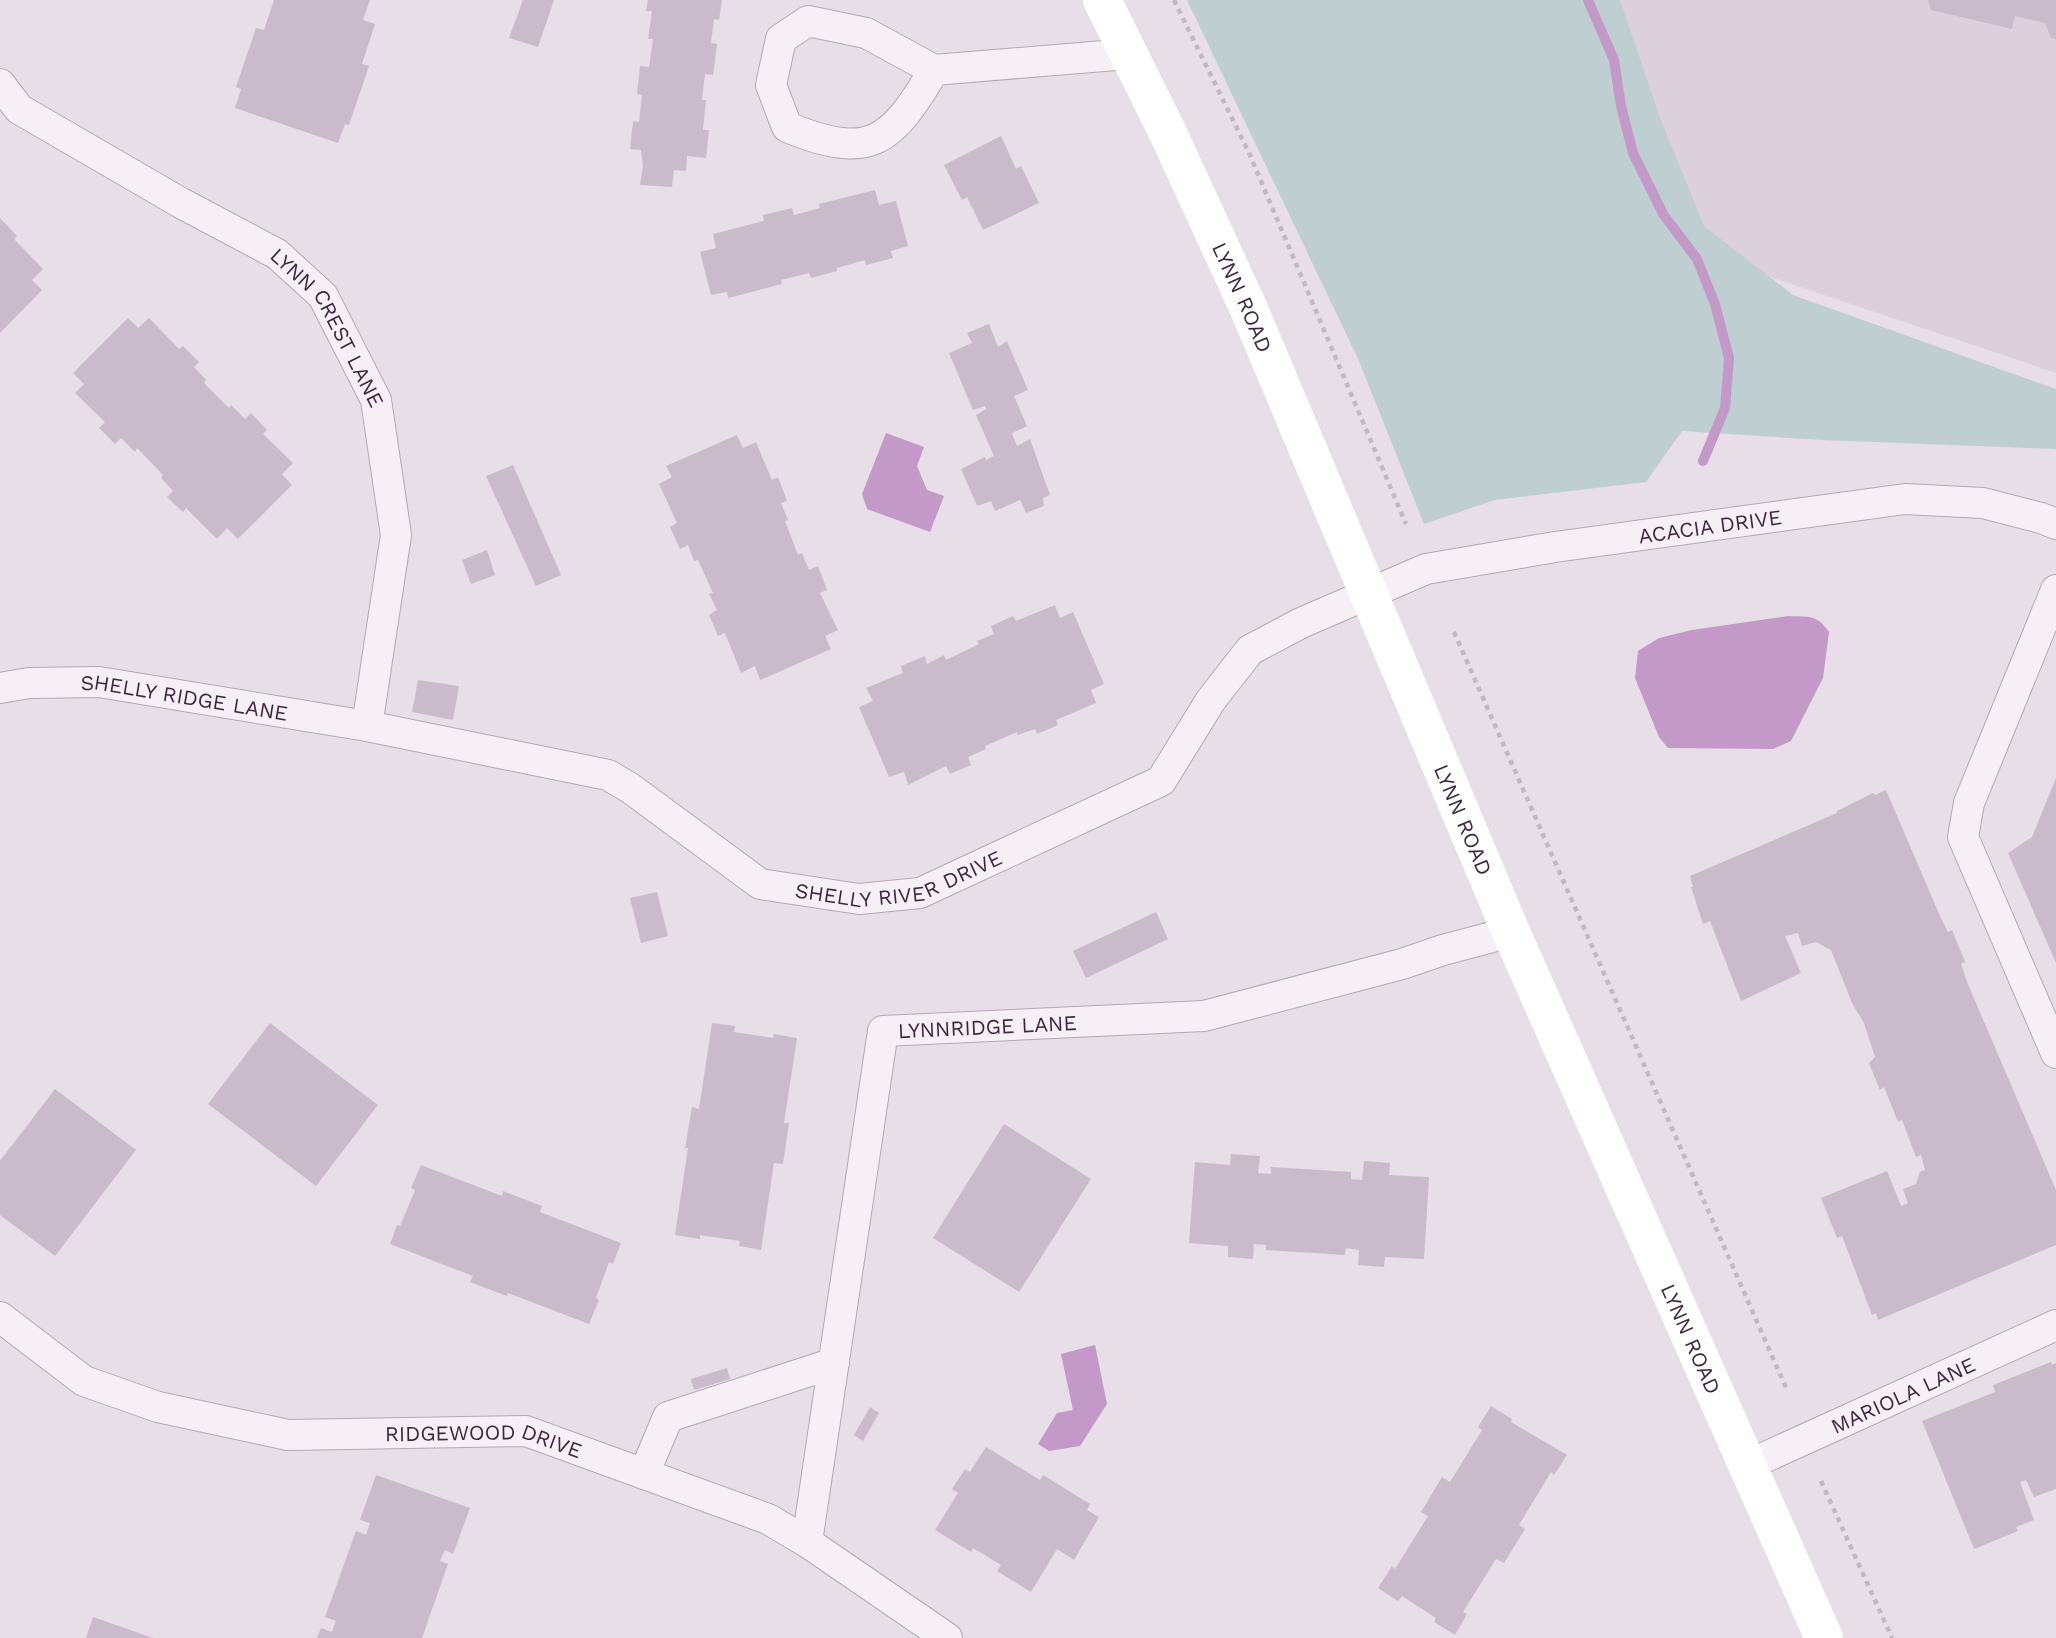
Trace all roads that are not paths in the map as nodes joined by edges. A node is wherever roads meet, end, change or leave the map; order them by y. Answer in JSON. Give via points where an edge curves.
{"nodes":[{"id":1,"x":1102,"y":0,"type":"edge"},
{"id":2,"x":1128,"y":54,"type":"junction"},
{"id":3,"x":934,"y":70,"type":"junction"},
{"id":4,"x":0,"y":84,"type":"edge"},
{"id":5,"x":2056,"y":524,"type":"edge"},
{"id":6,"x":2056,"y":590,"type":"edge"},
{"id":7,"x":1369,"y":596,"type":"junction"},
{"id":8,"x":0,"y":688,"type":"edge"},
{"id":9,"x":368,"y":726,"type":"junction"},
{"id":10,"x":1511,"y":932,"type":"junction"},
{"id":11,"x":2056,"y":1053,"type":"edge"},
{"id":12,"x":0,"y":1317,"type":"edge"},
{"id":13,"x":2056,"y":1325,"type":"edge"},
{"id":14,"x":834,"y":1363,"type":"junction"},
{"id":15,"x":1748,"y":1465,"type":"junction"},
{"id":16,"x":644,"y":1474,"type":"junction"},
{"id":17,"x":807,"y":1542,"type":"junction"},
{"id":18,"x":947,"y":1638,"type":"edge"},
{"id":19,"x":1824,"y":1638,"type":"edge"}],
"edges":[{"from":1,"to":2,"type":"main road","name":"LYNN ROAD"},
{"from":2,"to":3,"type":"street"},
{"from":2,"to":7,"type":"main road","name":"LYNN ROAD","via":[[1248,307]]},
{"from":3,"to":3,"type":"street","via":[[866,33],[808,21],[781,39],[771,86],[787,127],[821,141],[858,144],[884,136],[911,108]]},
{"from":4,"to":9,"type":"street","name":"LYNN CREST LANE","via":[[19,109],[277,254],[323,296],[376,400],[396,535]]},
{"from":5,"to":7,"type":"street","name":"ACACIA DRIVE","via":[[1983,503],[1905,499],[1447,565],[1426,569]]},
{"from":6,"to":11,"type":"street","via":[[1969,803],[1963,837]]},
{"from":7,"to":9,"type":"street","name":"SHELLY RIVER DRIVE","via":[[1301,623],[1250,650],[1211,700],[1161,780],[920,892],[859,899],[760,884],[608,775]]},
{"from":7,"to":10,"type":"main road","name":"LYNN ROAD"},
{"from":8,"to":9,"type":"street","name":"SHELLY RIDGE LANE","via":[[99,682]]},
{"from":10,"to":14,"type":"street","name":"LYNNRIDGE LANE","via":[[1204,1016],[883,1031]]},
{"from":10,"to":15,"type":"main road","name":"LYNN ROAD"},
{"from":12,"to":16,"type":"street","name":"RIDGEWOOD DRIVE","via":[[84,1381],[158,1407],[288,1435],[526,1431]]},
{"from":13,"to":15,"type":"street","name":"MARIOLA LANE"},
{"from":14,"to":16,"type":"street","via":[[668,1417]]},
{"from":14,"to":17,"type":"street","name":"LYNNRIDGE LANE"},
{"from":15,"to":19,"type":"main road","name":"LYNN ROAD"},
{"from":16,"to":17,"type":"street","name":"RIDGEWOOD DRIVE","via":[[768,1519]]},
{"from":17,"to":18,"type":"street","name":"RIDGEWOOD DRIVE"}]}
